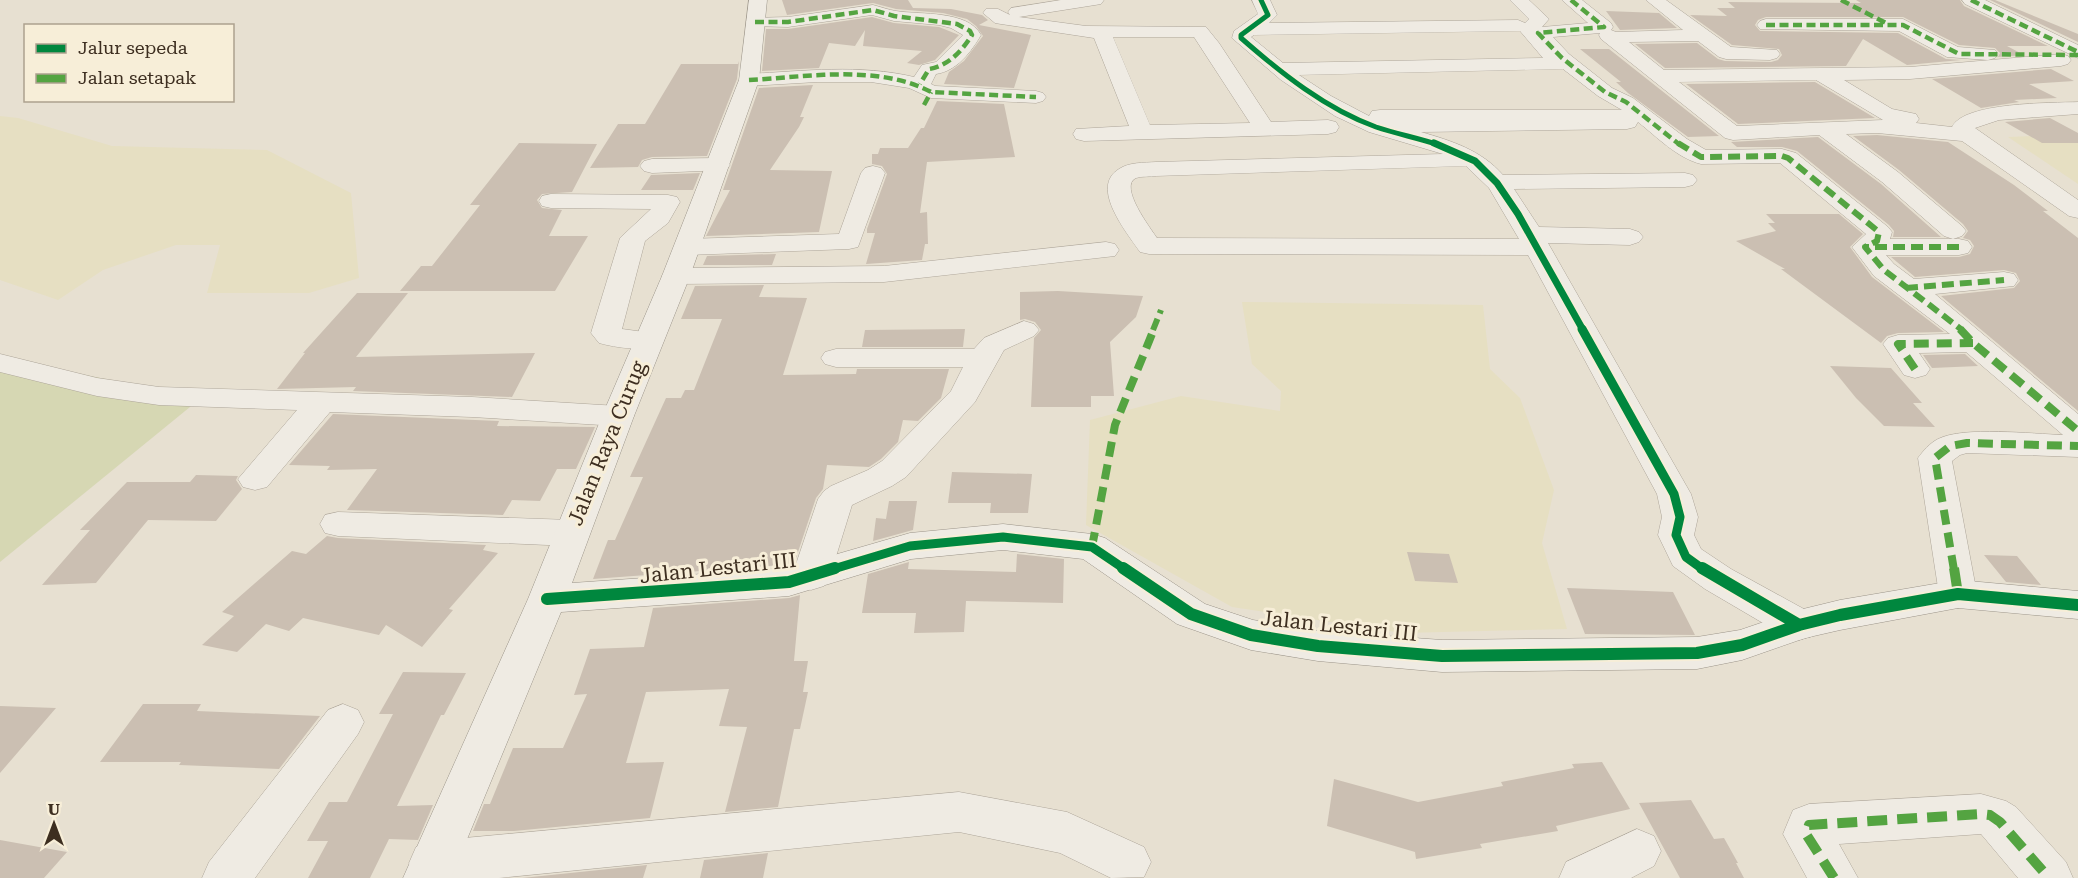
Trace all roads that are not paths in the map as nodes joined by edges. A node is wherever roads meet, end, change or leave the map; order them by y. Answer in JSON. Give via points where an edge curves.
{"nodes":[{"id":1,"x":974,"y":0,"type":"edge"},
{"id":2,"x":1095,"y":0,"type":"edge"},
{"id":3,"x":1261,"y":0,"type":"edge"},
{"id":4,"x":1571,"y":0,"type":"edge"},
{"id":5,"x":1655,"y":0,"type":"edge"},
{"id":6,"x":1841,"y":0,"type":"edge"},
{"id":7,"x":1971,"y":0,"type":"edge"},
{"id":8,"x":1512,"y":2,"type":"edge"},
{"id":9,"x":756,"y":11,"type":"edge"},
{"id":10,"x":1016,"y":17,"type":"junction"},
{"id":11,"x":1766,"y":25,"type":"dead end"},
{"id":12,"x":1889,"y":25,"type":"junction"},
{"id":13,"x":1518,"y":26,"type":"dead end"},
{"id":14,"x":1250,"y":29,"type":"junction"},
{"id":15,"x":1101,"y":32,"type":"junction"},
{"id":16,"x":1701,"y":35,"type":"junction"},
{"id":17,"x":1788,"y":54,"type":"dead end"},
{"id":18,"x":2072,"y":56,"type":"edge"},
{"id":19,"x":1281,"y":69,"type":"junction"},
{"id":20,"x":1822,"y":75,"type":"junction"},
{"id":21,"x":1659,"y":76,"type":"junction"},
{"id":22,"x":749,"y":80,"type":"junction"},
{"id":23,"x":925,"y":94,"type":"junction"},
{"id":24,"x":1036,"y":97,"type":"dead end"},
{"id":25,"x":2078,"y":108,"type":"edge"},
{"id":26,"x":1885,"y":114,"type":"junction"},
{"id":27,"x":1710,"y":116,"type":"junction"},
{"id":28,"x":1340,"y":121,"type":"junction"},
{"id":29,"x":1376,"y":126,"type":"junction"},
{"id":30,"x":1902,"y":128,"type":"junction"},
{"id":31,"x":1265,"y":129,"type":"junction"},
{"id":32,"x":1824,"y":129,"type":"junction"},
{"id":33,"x":1966,"y":131,"type":"junction"},
{"id":34,"x":1142,"y":132,"type":"junction"},
{"id":35,"x":1084,"y":134,"type":"dead end"},
{"id":36,"x":1474,"y":160,"type":"junction"},
{"id":37,"x":718,"y":165,"type":"junction"},
{"id":38,"x":652,"y":166,"type":"dead end"},
{"id":39,"x":873,"y":173,"type":"dead end"},
{"id":40,"x":1685,"y":180,"type":"dead end"},
{"id":41,"x":1497,"y":182,"type":"junction"},
{"id":42,"x":551,"y":201,"type":"dead end"},
{"id":43,"x":2078,"y":211,"type":"edge"},
{"id":44,"x":1630,"y":237,"type":"dead end"},
{"id":45,"x":1532,"y":241,"type":"junction"},
{"id":46,"x":1865,"y":247,"type":"junction"},
{"id":47,"x":1106,"y":250,"type":"dead end"},
{"id":48,"x":681,"y":262,"type":"junction"},
{"id":49,"x":2004,"y":280,"type":"dead end"},
{"id":50,"x":1906,"y":288,"type":"junction"},
{"id":51,"x":1024,"y":330,"type":"dead end"},
{"id":52,"x":648,"y":340,"type":"junction"},
{"id":53,"x":1973,"y":343,"type":"junction"},
{"id":54,"x":836,"y":358,"type":"dead end"},
{"id":55,"x":982,"y":358,"type":"junction"},
{"id":56,"x":0,"y":363,"type":"edge"},
{"id":57,"x":1915,"y":369,"type":"dead end"},
{"id":58,"x":322,"y":401,"type":"junction"},
{"id":59,"x":618,"y":416,"type":"junction"},
{"id":60,"x":2078,"y":431,"type":"edge"},
{"id":61,"x":2078,"y":446,"type":"edge"},
{"id":62,"x":255,"y":479,"type":"dead end"},
{"id":63,"x":338,"y":524,"type":"dead end"},
{"id":64,"x":571,"y":533,"type":"junction"},
{"id":65,"x":811,"y":576,"type":"junction"},
{"id":66,"x":1958,"y":594,"type":"junction"},
{"id":67,"x":548,"y":599,"type":"junction"},
{"id":68,"x":2078,"y":604,"type":"edge"},
{"id":69,"x":1799,"y":625,"type":"junction"},
{"id":70,"x":343,"y":722,"type":"dead end"},
{"id":71,"x":1637,"y":851,"type":"dead end"},
{"id":72,"x":1127,"y":862,"type":"dead end"},
{"id":73,"x":430,"y":871,"type":"edge"},
{"id":74,"x":226,"y":878,"type":"edge"},
{"id":75,"x":1583,"y":878,"type":"edge"},
{"id":76,"x":1834,"y":878,"type":"edge"},
{"id":77,"x":2049,"y":878,"type":"edge"}],
"edges":[{"from":1,"to":10,"type":"street","via":[[1001,19]]},
{"from":2,"to":10,"type":"street"},
{"from":3,"to":14,"type":"street","via":[[1268,15]]},
{"from":4,"to":46,"type":"street","via":[[1604,27],[1538,33],[1562,58],[1701,157],[1788,158],[1879,232],[1877,241]]},
{"from":5,"to":16,"type":"street"},
{"from":6,"to":12,"type":"street"},
{"from":7,"to":18,"type":"street"},
{"from":8,"to":19,"type":"street","via":[[1540,19],[1528,30],[1558,64]]},
{"from":9,"to":22,"type":"street","name":"Jalan Raya Curug"},
{"from":9,"to":23,"type":"street","via":[[788,22],[873,10],[968,28],[972,35],[965,46],[942,67],[929,69]]},
{"from":10,"to":15,"type":"street"},
{"from":11,"to":12,"type":"street"},
{"from":12,"to":18,"type":"street","via":[[1908,26],[1959,54]]},
{"from":13,"to":14,"type":"street"},
{"from":14,"to":19,"type":"street","via":[[1241,38]]},
{"from":15,"to":31,"type":"street","via":[[1199,31]]},
{"from":15,"to":34,"type":"street"},
{"from":16,"to":17,"type":"street","via":[[1729,54]]},
{"from":16,"to":21,"type":"street","via":[[1613,36]]},
{"from":18,"to":20,"type":"street","via":[[1910,73]]},
{"from":19,"to":28,"type":"street"},
{"from":20,"to":21,"type":"street"},
{"from":20,"to":26,"type":"street"},
{"from":21,"to":27,"type":"street"},
{"from":22,"to":23,"type":"street","via":[[904,79]]},
{"from":22,"to":37,"type":"street","name":"Jalan Raya Curug"},
{"from":23,"to":24,"type":"street"},
{"from":25,"to":33,"type":"street","via":[[1986,116],[1966,123]]},
{"from":26,"to":27,"type":"street"},
{"from":26,"to":30,"type":"street"},
{"from":26,"to":33,"type":"street"},
{"from":27,"to":32,"type":"street","via":[[1733,133]]},
{"from":28,"to":29,"type":"street"},
{"from":28,"to":29,"type":"street","via":[[1606,114],[1622,116],[1627,122]]},
{"from":28,"to":31,"type":"street"},
{"from":29,"to":36,"type":"street"},
{"from":30,"to":32,"type":"street"},
{"from":30,"to":33,"type":"street"},
{"from":31,"to":34,"type":"street"},
{"from":32,"to":46,"type":"street","via":[[1890,177],[1956,239]]},
{"from":33,"to":43,"type":"street"},
{"from":34,"to":35,"type":"street"},
{"from":36,"to":41,"type":"street"},
{"from":36,"to":45,"type":"street","via":[[1156,169],[1127,173],[1120,181],[1118,193],[1149,246]]},
{"from":37,"to":38,"type":"street"},
{"from":37,"to":48,"type":"street","name":"Jalan Raya Curug"},
{"from":39,"to":48,"type":"street","via":[[849,241]]},
{"from":40,"to":41,"type":"street"},
{"from":41,"to":45,"type":"street"},
{"from":42,"to":52,"type":"street","via":[[668,202],[659,218],[633,238],[606,333],[609,337]]},
{"from":44,"to":45,"type":"street"},
{"from":45,"to":69,"type":"street","via":[[1674,495],[1680,517],[1676,535],[1686,557]]},
{"from":46,"to":50,"type":"street"},
{"from":47,"to":48,"type":"street","via":[[884,274]]},
{"from":48,"to":52,"type":"street","name":"Jalan Raya Curug"},
{"from":49,"to":50,"type":"street"},
{"from":50,"to":53,"type":"street","via":[[1944,315]]},
{"from":51,"to":55,"type":"street","via":[[994,344]]},
{"from":52,"to":59,"type":"street","name":"Jalan Raya Curug"},
{"from":53,"to":57,"type":"street","via":[[1898,344]]},
{"from":53,"to":60,"type":"street"},
{"from":54,"to":55,"type":"street"},
{"from":55,"to":65,"type":"street","via":[[964,394],[894,469],[837,499]]},
{"from":56,"to":58,"type":"street","via":[[97,387],[159,396]]},
{"from":58,"to":59,"type":"street"},
{"from":58,"to":62,"type":"street"},
{"from":59,"to":64,"type":"street","name":"Jalan Raya Curug"},
{"from":61,"to":66,"type":"street","via":[[1967,443],[1950,446],[1935,458]]},
{"from":63,"to":64,"type":"street"},
{"from":64,"to":67,"type":"street","name":"Jalan Raya Curug"},
{"from":65,"to":67,"type":"street","name":"Jalan Lestari III","via":[[789,582]]},
{"from":65,"to":69,"type":"street","name":"Jalan Lestari III","via":[[910,546],[1003,537],[1092,547],[1191,614],[1251,635],[1318,646],[1442,656],[1697,653],[1742,645]]},
{"from":66,"to":68,"type":"street","name":"Jalan Lestari III"},
{"from":66,"to":69,"type":"street","name":"Jalan Lestari III"},
{"from":67,"to":73,"type":"street","name":"Jalan Raya Curug"},
{"from":70,"to":74,"type":"street"},
{"from":71,"to":75,"type":"street"},
{"from":72,"to":73,"type":"street","via":[[1067,833],[959,812],[746,831]]},
{"from":76,"to":77,"type":"street","via":[[1806,834],[1809,825],[1981,814],[2000,822]]}]}
